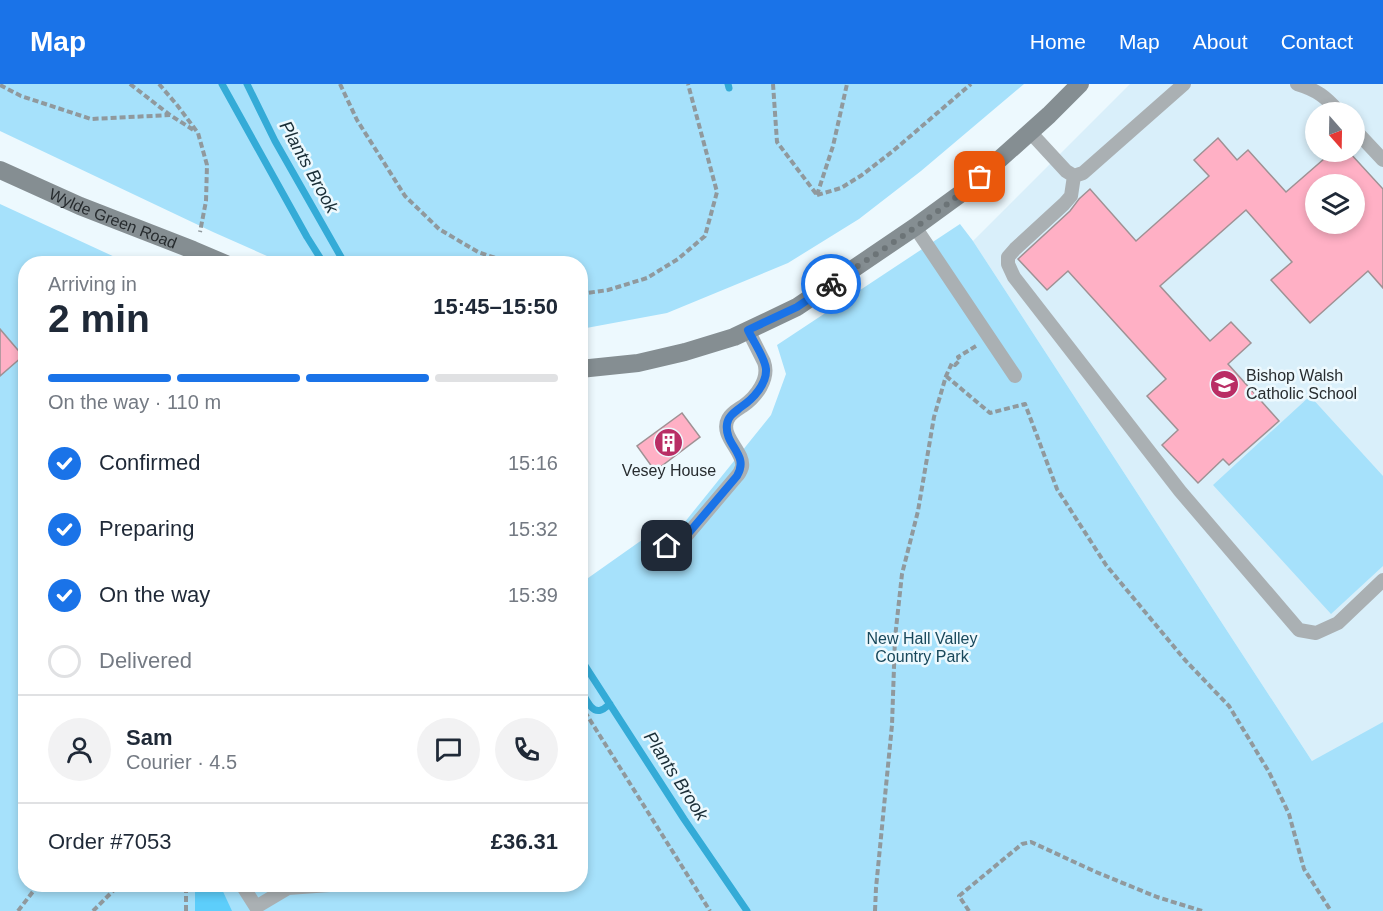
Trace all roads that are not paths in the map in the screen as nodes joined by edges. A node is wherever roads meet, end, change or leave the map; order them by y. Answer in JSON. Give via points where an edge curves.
{"nodes":[{"id":1,"x":1080,"y":84,"type":"edge"},
{"id":2,"x":1184,"y":84,"type":"edge"},
{"id":3,"x":1297,"y":84,"type":"edge"},
{"id":4,"x":1330,"y":102,"type":"edge"},
{"id":5,"x":1030,"y":132,"type":"junction"},
{"id":6,"x":1365,"y":141,"type":"edge"},
{"id":7,"x":1383,"y":160,"type":"edge"},
{"id":8,"x":0,"y":170,"type":"edge"},
{"id":9,"x":1074,"y":176,"type":"junction"},
{"id":10,"x":915,"y":227,"type":"junction"},
{"id":11,"x":208,"y":256,"type":"edge"},
{"id":12,"x":748,"y":330,"type":"junction"},
{"id":13,"x":588,"y":368,"type":"edge"},
{"id":14,"x":1015,"y":376,"type":"dead end"},
{"id":15,"x":654,"y":550,"type":"dead end"},
{"id":16,"x":1383,"y":580,"type":"edge"},
{"id":17,"x":246,"y":892,"type":"edge"},
{"id":18,"x":281,"y":892,"type":"edge"}],
"edges":[{"from":1,"to":5,"type":"street"},
{"from":2,"to":9,"type":"lane","via":[[1083,173]]},
{"from":3,"to":4,"type":"lane"},
{"from":5,"to":9,"type":"lane"},
{"from":5,"to":10,"type":"street","via":[[963,192]]},
{"from":6,"to":7,"type":"lane"},
{"from":8,"to":11,"type":"street","name":"Wylde Green Road"},
{"from":9,"to":16,"type":"lane","via":[[1071,196],[1008,257],[1014,277],[1040,313],[1180,491],[1299,630],[1316,633],[1338,623]]},
{"from":10,"to":12,"type":"street","via":[[797,307]]},
{"from":10,"to":14,"type":"lane"},
{"from":12,"to":13,"type":"street","via":[[685,352],[638,363]]},
{"from":12,"to":15,"type":"lane","via":[[766,368],[753,398],[727,421],[726,430],[741,459],[741,469],[687,535]]},
{"from":17,"to":18,"type":"lane","via":[[256,907]]}]}
